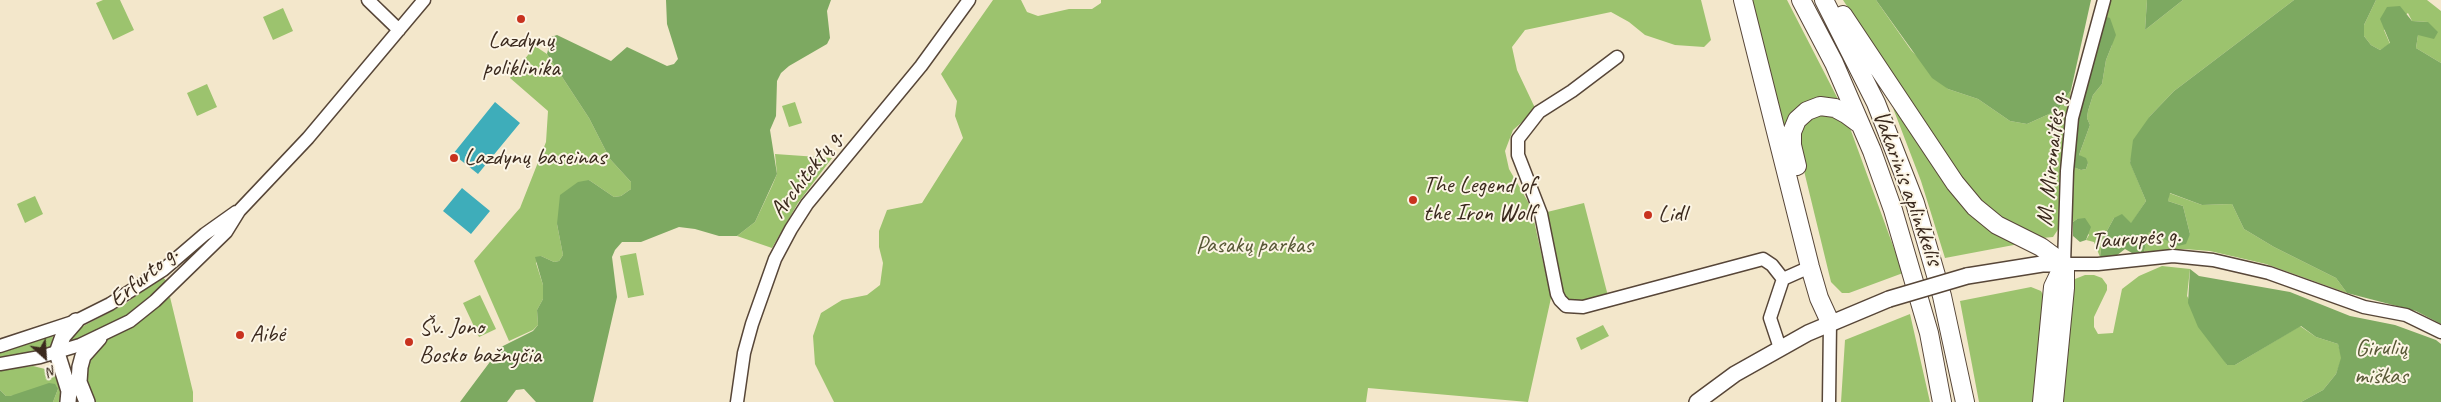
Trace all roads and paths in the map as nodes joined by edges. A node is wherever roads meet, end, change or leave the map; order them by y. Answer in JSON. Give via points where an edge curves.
{"nodes":[{"id":1,"x":368,"y":0,"type":"edge"},
{"id":2,"x":424,"y":0,"type":"edge"},
{"id":3,"x":969,"y":0,"type":"edge"},
{"id":4,"x":1743,"y":0,"type":"edge"},
{"id":5,"x":1801,"y":0,"type":"edge"},
{"id":6,"x":1824,"y":0,"type":"edge"},
{"id":7,"x":1832,"y":0,"type":"edge"},
{"id":8,"x":2104,"y":0,"type":"edge"},
{"id":9,"x":399,"y":30,"type":"junction"},
{"id":10,"x":1618,"y":57,"type":"dead end"},
{"id":11,"x":1861,"y":126,"type":"junction"},
{"id":12,"x":239,"y":211,"type":"junction"},
{"id":13,"x":2064,"y":264,"type":"junction"},
{"id":14,"x":1810,"y":267,"type":"junction"},
{"id":15,"x":1783,"y":279,"type":"junction"},
{"id":16,"x":76,"y":321,"type":"junction"},
{"id":17,"x":1830,"y":322,"type":"junction"},
{"id":18,"x":2441,"y":332,"type":"edge"},
{"id":19,"x":99,"y":338,"type":"junction"},
{"id":20,"x":0,"y":346,"type":"edge"},
{"id":21,"x":1780,"y":348,"type":"junction"},
{"id":22,"x":57,"y":353,"type":"junction"},
{"id":23,"x":0,"y":364,"type":"edge"},
{"id":24,"x":68,"y":402,"type":"edge"},
{"id":25,"x":87,"y":402,"type":"edge"},
{"id":26,"x":737,"y":402,"type":"edge"},
{"id":27,"x":1697,"y":402,"type":"edge"},
{"id":28,"x":1829,"y":402,"type":"edge"},
{"id":29,"x":1942,"y":402,"type":"edge"},
{"id":30,"x":1965,"y":402,"type":"edge"},
{"id":31,"x":2042,"y":402,"type":"edge"},
{"id":32,"x":2054,"y":402,"type":"edge"}],
"edges":[{"from":1,"to":9,"type":"street"},
{"from":2,"to":9,"type":"street","name":"Erfurto g."},
{"from":3,"to":26,"type":"street","name":"Architektų g.","via":[[921,66],[819,189],[791,229],[775,259],[755,315],[744,353]]},
{"from":4,"to":14,"type":"highway"},
{"from":5,"to":11,"type":"highway","name":"Vakarinis aplinkkelis","via":[[1834,63]]},
{"from":6,"to":30,"type":"highway","name":"Vakarinis aplinkkelis","via":[[1876,103],[1915,202],[1942,296]]},
{"from":7,"to":13,"type":"highway","via":[[1955,183],[1975,207],[1997,225],[2040,247]]},
{"from":8,"to":13,"type":"street","name":"M. Mironaitės g.","via":[[2072,118]]},
{"from":9,"to":12,"type":"street","name":"Erfurto g.","via":[[308,138]]},
{"from":10,"to":15,"type":"street","via":[[1539,112],[1518,139],[1518,155],[1540,214],[1560,300],[1566,306],[1583,307],[1763,259]]},
{"from":11,"to":17,"type":"highway","via":[[1835,108],[1820,106],[1801,115],[1792,132],[1792,145],[1829,294]]},
{"from":11,"to":29,"type":"highway","name":"Vakarinis aplinkkelis","via":[[1912,268]]},
{"from":12,"to":16,"type":"street","name":"Erfurto g.","via":[[205,234],[163,270]]},
{"from":12,"to":19,"type":"street","name":"Erfurto g.","via":[[226,232],[174,284],[137,316]]},
{"from":13,"to":17,"type":"main road","name":"Taurupės g.","bridge":true,"via":[[2042,264],[1967,276],[1889,299]]},
{"from":13,"to":18,"type":"street","name":"Taurupės g.","via":[[2173,256],[2213,260],[2269,273],[2356,305],[2406,315]]},
{"from":13,"to":31,"type":"highway","via":[[2053,287]]},
{"from":13,"to":32,"type":"highway","via":[[2065,288]]},
{"from":14,"to":15,"type":"street"},
{"from":14,"to":17,"type":"highway"},
{"from":15,"to":21,"type":"street","via":[[1770,318]]},
{"from":16,"to":20,"type":"street","name":"Erfurto g."},
{"from":16,"to":22,"type":"main road","via":[[63,336]]},
{"from":17,"to":21,"type":"main road","name":"Taurupės g."},
{"from":17,"to":28,"type":"street"},
{"from":19,"to":22,"type":"street","name":"Erfurto g."},
{"from":19,"to":25,"type":"main road","via":[[83,356],[80,367],[79,382]]},
{"from":21,"to":27,"type":"main road","name":"Taurupės g.","via":[[1734,374]]},
{"from":22,"to":23,"type":"street","name":"Erfurto g."},
{"from":22,"to":24,"type":"main road"}]}
